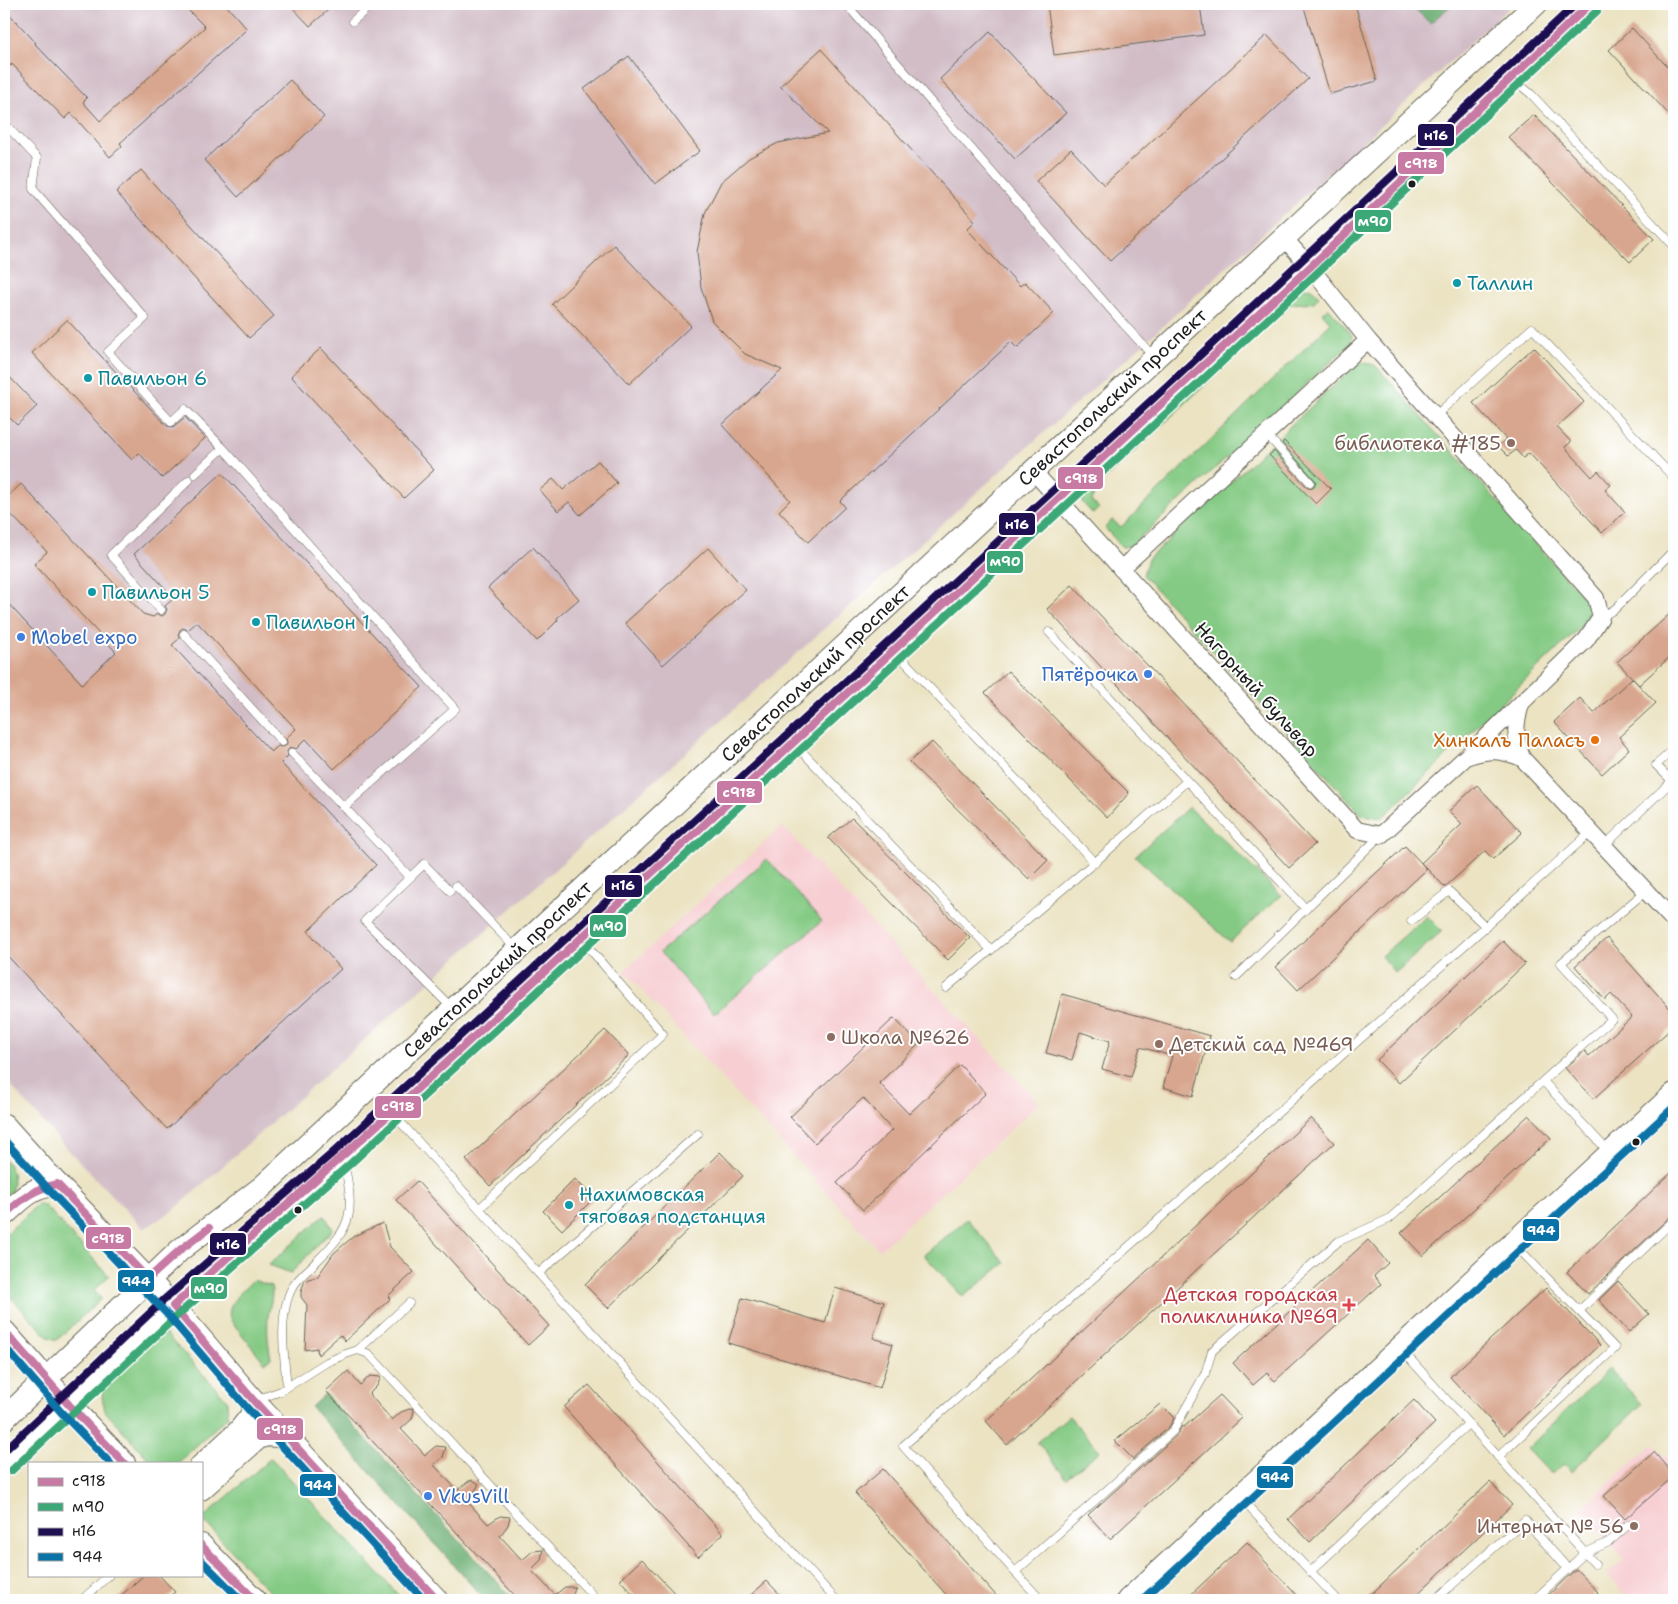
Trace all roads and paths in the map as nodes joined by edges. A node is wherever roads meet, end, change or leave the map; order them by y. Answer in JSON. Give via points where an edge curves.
{"nodes":[{"id":1,"x":372,"y":4,"type":"edge"},
{"id":2,"x":846,"y":4,"type":"edge"},
{"id":3,"x":1536,"y":4,"type":"edge"},
{"id":4,"x":1590,"y":4,"type":"edge"},
{"id":5,"x":353,"y":21,"type":"dead end"},
{"id":6,"x":1512,"y":77,"type":"junction"},
{"id":7,"x":4,"y":123,"type":"edge"},
{"id":8,"x":1284,"y":238,"type":"junction"},
{"id":9,"x":1674,"y":246,"type":"edge"},
{"id":10,"x":1310,"y":268,"type":"junction"},
{"id":11,"x":1368,"y":340,"type":"junction"},
{"id":12,"x":1154,"y":357,"type":"junction"},
{"id":13,"x":1436,"y":416,"type":"junction"},
{"id":14,"x":1266,"y":434,"type":"junction"},
{"id":15,"x":224,"y":448,"type":"junction"},
{"id":16,"x":1033,"y":471,"type":"junction"},
{"id":17,"x":1674,"y":478,"type":"edge"},
{"id":18,"x":1310,"y":482,"type":"dead end"},
{"id":19,"x":1058,"y":499,"type":"junction"},
{"id":20,"x":1674,"y":550,"type":"edge"},
{"id":21,"x":1121,"y":569,"type":"junction"},
{"id":22,"x":161,"y":610,"type":"dead end"},
{"id":23,"x":1600,"y":617,"type":"junction"},
{"id":24,"x":1049,"y":632,"type":"dead end"},
{"id":25,"x":184,"y":634,"type":"dead end"},
{"id":26,"x":894,"y":650,"type":"junction"},
{"id":27,"x":1522,"y":702,"type":"junction"},
{"id":28,"x":282,"y":742,"type":"dead end"},
{"id":29,"x":794,"y":743,"type":"junction"},
{"id":30,"x":1674,"y":749,"type":"edge"},
{"id":31,"x":292,"y":752,"type":"dead end"},
{"id":32,"x":1466,"y":757,"type":"junction"},
{"id":33,"x":1522,"y":758,"type":"junction"},
{"id":34,"x":1187,"y":781,"type":"junction"},
{"id":35,"x":1673,"y":782,"type":"edge"},
{"id":36,"x":344,"y":808,"type":"junction"},
{"id":37,"x":1591,"y":832,"type":"junction"},
{"id":38,"x":1381,"y":835,"type":"junction"},
{"id":39,"x":1604,"y":846,"type":"junction"},
{"id":40,"x":1095,"y":863,"type":"junction"},
{"id":41,"x":410,"y":877,"type":"junction"},
{"id":42,"x":1646,"y":891,"type":"junction"},
{"id":43,"x":1306,"y":909,"type":"junction"},
{"id":44,"x":1412,"y":921,"type":"dead end"},
{"id":45,"x":1674,"y":921,"type":"edge"},
{"id":46,"x":1486,"y":926,"type":"junction"},
{"id":47,"x":580,"y":939,"type":"junction"},
{"id":48,"x":517,"y":950,"type":"junction"},
{"id":49,"x":992,"y":950,"type":"junction"},
{"id":50,"x":1236,"y":977,"type":"dead end"},
{"id":51,"x":946,"y":988,"type":"dead end"},
{"id":52,"x":453,"y":1009,"type":"junction"},
{"id":53,"x":1542,"y":1081,"type":"junction"},
{"id":54,"x":1674,"y":1094,"type":"edge"},
{"id":55,"x":392,"y":1112,"type":"junction"},
{"id":56,"x":4,"y":1125,"type":"edge"},
{"id":57,"x":698,"y":1134,"type":"dead end"},
{"id":58,"x":1611,"y":1154,"type":"junction"},
{"id":59,"x":343,"y":1157,"type":"junction"},
{"id":60,"x":57,"y":1184,"type":"junction"},
{"id":61,"x":480,"y":1208,"type":"junction"},
{"id":62,"x":4,"y":1215,"type":"edge"},
{"id":63,"x":1674,"y":1220,"type":"edge"},
{"id":64,"x":1514,"y":1243,"type":"junction"},
{"id":65,"x":538,"y":1273,"type":"junction"},
{"id":66,"x":148,"y":1279,"type":"junction"},
{"id":67,"x":409,"y":1303,"type":"dead end"},
{"id":68,"x":173,"y":1306,"type":"junction"},
{"id":69,"x":1579,"y":1311,"type":"junction"},
{"id":70,"x":4,"y":1331,"type":"edge"},
{"id":71,"x":1400,"y":1348,"type":"junction"},
{"id":72,"x":358,"y":1350,"type":"junction"},
{"id":73,"x":46,"y":1379,"type":"junction"},
{"id":74,"x":288,"y":1386,"type":"junction"},
{"id":75,"x":254,"y":1401,"type":"junction"},
{"id":76,"x":69,"y":1405,"type":"junction"},
{"id":77,"x":4,"y":1419,"type":"edge"},
{"id":78,"x":1468,"y":1424,"type":"junction"},
{"id":79,"x":287,"y":1437,"type":"junction"},
{"id":80,"x":1498,"y":1457,"type":"junction"},
{"id":81,"x":123,"y":1462,"type":"edge"},
{"id":82,"x":4,"y":1464,"type":"edge"},
{"id":83,"x":202,"y":1465,"type":"edge"},
{"id":84,"x":202,"y":1488,"type":"edge"},
{"id":85,"x":1240,"y":1497,"type":"junction"},
{"id":86,"x":1628,"y":1525,"type":"dead end"},
{"id":87,"x":202,"y":1546,"type":"edge"},
{"id":88,"x":1586,"y":1554,"type":"junction"},
{"id":89,"x":1595,"y":1564,"type":"dead end"},
{"id":90,"x":1568,"y":1569,"type":"junction"},
{"id":91,"x":1015,"y":1572,"type":"junction"},
{"id":92,"x":1310,"y":1572,"type":"junction"},
{"id":93,"x":108,"y":1576,"type":"edge"},
{"id":94,"x":82,"y":1600,"type":"edge"},
{"id":95,"x":255,"y":1600,"type":"edge"},
{"id":96,"x":437,"y":1600,"type":"edge"},
{"id":97,"x":597,"y":1600,"type":"edge"},
{"id":98,"x":836,"y":1600,"type":"edge"},
{"id":99,"x":1041,"y":1600,"type":"edge"},
{"id":100,"x":1128,"y":1600,"type":"edge"},
{"id":101,"x":1338,"y":1600,"type":"edge"},
{"id":102,"x":1435,"y":1600,"type":"edge"},
{"id":103,"x":1534,"y":1600,"type":"edge"}],
"edges":[{"from":1,"to":5,"type":"lane"},
{"from":2,"to":12,"type":"lane"},
{"from":3,"to":8,"type":"main road","name":"Севастопольский проспект"},
{"from":4,"to":6,"type":"main road","name":"Севастопольский проспект"},
{"from":6,"to":9,"type":"lane"},
{"from":6,"to":10,"type":"main road","name":"Севастопольский проспект"},
{"from":7,"to":15,"type":"lane","via":[[37,158],[33,189],[145,318],[108,352],[171,422],[185,409]]},
{"from":8,"to":10,"type":"street"},
{"from":8,"to":12,"type":"main road","name":"Севастопольский проспект"},
{"from":10,"to":11,"type":"street"},
{"from":10,"to":19,"type":"main road","name":"Севастопольский проспект"},
{"from":11,"to":13,"type":"street"},
{"from":11,"to":14,"type":"street"},
{"from":12,"to":16,"type":"main road","name":"Севастопольский проспект"},
{"from":13,"to":17,"type":"lane","via":[[1532,328]]},
{"from":13,"to":23,"type":"street","via":[[1596,598]]},
{"from":14,"to":18,"type":"lane"},
{"from":14,"to":21,"type":"street"},
{"from":15,"to":22,"type":"lane","via":[[111,555]]},
{"from":15,"to":36,"type":"lane","via":[[455,709]]},
{"from":16,"to":19,"type":"street","name":"Нагорный бульвар"},
{"from":16,"to":48,"type":"main road","name":"Севастопольский проспект"},
{"from":19,"to":21,"type":"street","name":"Нагорный бульвар"},
{"from":19,"to":26,"type":"main road","name":"Севастопольский проспект"},
{"from":20,"to":23,"type":"lane","via":[[1615,609]]},
{"from":21,"to":38,"type":"street","name":"Нагорный бульвар","via":[[1357,830]]},
{"from":23,"to":27,"type":"street","via":[[1586,640]]},
{"from":24,"to":34,"type":"lane"},
{"from":25,"to":28,"type":"lane"},
{"from":26,"to":29,"type":"main road","name":"Севастопольский проспект"},
{"from":26,"to":40,"type":"lane"},
{"from":27,"to":32,"type":"street"},
{"from":27,"to":33,"type":"street","via":[[1516,720],[1515,740]]},
{"from":29,"to":47,"type":"main road","name":"Севастопольский проспект"},
{"from":29,"to":49,"type":"lane"},
{"from":30,"to":35,"type":"lane","via":[[1656,765]]},
{"from":31,"to":36,"type":"lane"},
{"from":32,"to":33,"type":"street","via":[[1494,751]]},
{"from":32,"to":38,"type":"street"},
{"from":33,"to":37,"type":"street"},
{"from":34,"to":40,"type":"lane"},
{"from":34,"to":43,"type":"lane"},
{"from":35,"to":39,"type":"lane"},
{"from":36,"to":41,"type":"lane"},
{"from":37,"to":39,"type":"street"},
{"from":37,"to":46,"type":"lane"},
{"from":38,"to":43,"type":"lane"},
{"from":39,"to":42,"type":"street"},
{"from":40,"to":49,"type":"lane"},
{"from":41,"to":48,"type":"lane","via":[[424,864]]},
{"from":41,"to":52,"type":"lane","via":[[364,921]]},
{"from":42,"to":45,"type":"street"},
{"from":42,"to":53,"type":"lane","via":[[1561,963],[1612,1019]]},
{"from":43,"to":50,"type":"lane"},
{"from":44,"to":46,"type":"lane","via":[[1449,891]]},
{"from":46,"to":91,"type":"lane","via":[[903,1446]]},
{"from":47,"to":55,"type":"main road","name":"Севастопольский проспект"},
{"from":47,"to":61,"type":"lane","via":[[663,1034]]},
{"from":48,"to":52,"type":"main road","name":"Севастопольский проспект"},
{"from":49,"to":51,"type":"lane"},
{"from":52,"to":66,"type":"main road","name":"Севастопольский проспект","via":[[262,1187]]},
{"from":53,"to":58,"type":"lane"},
{"from":53,"to":91,"type":"lane","via":[[1389,1219],[1339,1241],[1212,1351],[1205,1374],[1173,1431]]},
{"from":54,"to":58,"type":"main road"},
{"from":55,"to":59,"type":"main road","name":"Севастопольский проспект"},
{"from":55,"to":61,"type":"lane"},
{"from":56,"to":60,"type":"main road"},
{"from":57,"to":65,"type":"lane"},
{"from":58,"to":64,"type":"main road"},
{"from":59,"to":68,"type":"main road","name":"Севастопольский проспект"},
{"from":59,"to":74,"type":"lane","via":[[350,1196],[346,1226],[298,1280],[288,1298],[283,1341]]},
{"from":60,"to":62,"type":"main road","via":[[40,1187],[26,1195]]},
{"from":60,"to":66,"type":"main road"},
{"from":61,"to":65,"type":"lane"},
{"from":63,"to":69,"type":"lane"},
{"from":64,"to":69,"type":"lane"},
{"from":64,"to":71,"type":"main road"},
{"from":65,"to":98,"type":"lane"},
{"from":66,"to":68,"type":"main road"},
{"from":66,"to":73,"type":"main road","name":"Севастопольский проспект"},
{"from":67,"to":72,"type":"lane"},
{"from":68,"to":75,"type":"main road"},
{"from":68,"to":76,"type":"main road","name":"Севастопольский проспект"},
{"from":69,"to":80,"type":"lane","via":[[1615,1348]]},
{"from":70,"to":73,"type":"main road"},
{"from":71,"to":78,"type":"lane"},
{"from":71,"to":85,"type":"main road"},
{"from":72,"to":74,"type":"lane","via":[[327,1362]]},
{"from":72,"to":97,"type":"lane","via":[[369,1354]]},
{"from":73,"to":76,"type":"main road"},
{"from":73,"to":77,"type":"main road","name":"Севастопольский проспект"},
{"from":74,"to":75,"type":"lane"},
{"from":75,"to":79,"type":"main road"},
{"from":75,"to":83,"type":"main road","via":[[251,1416],[245,1424]]},
{"from":76,"to":81,"type":"main road"},
{"from":76,"to":82,"type":"main road","name":"Севастопольский проспект"},
{"from":78,"to":80,"type":"lane"},
{"from":78,"to":92,"type":"lane"},
{"from":79,"to":84,"type":"main road","via":[[268,1435],[258,1438]]},
{"from":79,"to":96,"type":"main road"},
{"from":80,"to":88,"type":"lane"},
{"from":85,"to":92,"type":"lane"},
{"from":85,"to":100,"type":"main road"},
{"from":86,"to":88,"type":"lane","via":[[1609,1542]]},
{"from":87,"to":95,"type":"main road"},
{"from":88,"to":89,"type":"lane"},
{"from":88,"to":90,"type":"lane"},
{"from":90,"to":102,"type":"lane","via":[[1525,1520]]},
{"from":90,"to":103,"type":"lane"},
{"from":91,"to":99,"type":"lane"},
{"from":92,"to":101,"type":"lane"},
{"from":93,"to":94,"type":"lane"}]}
